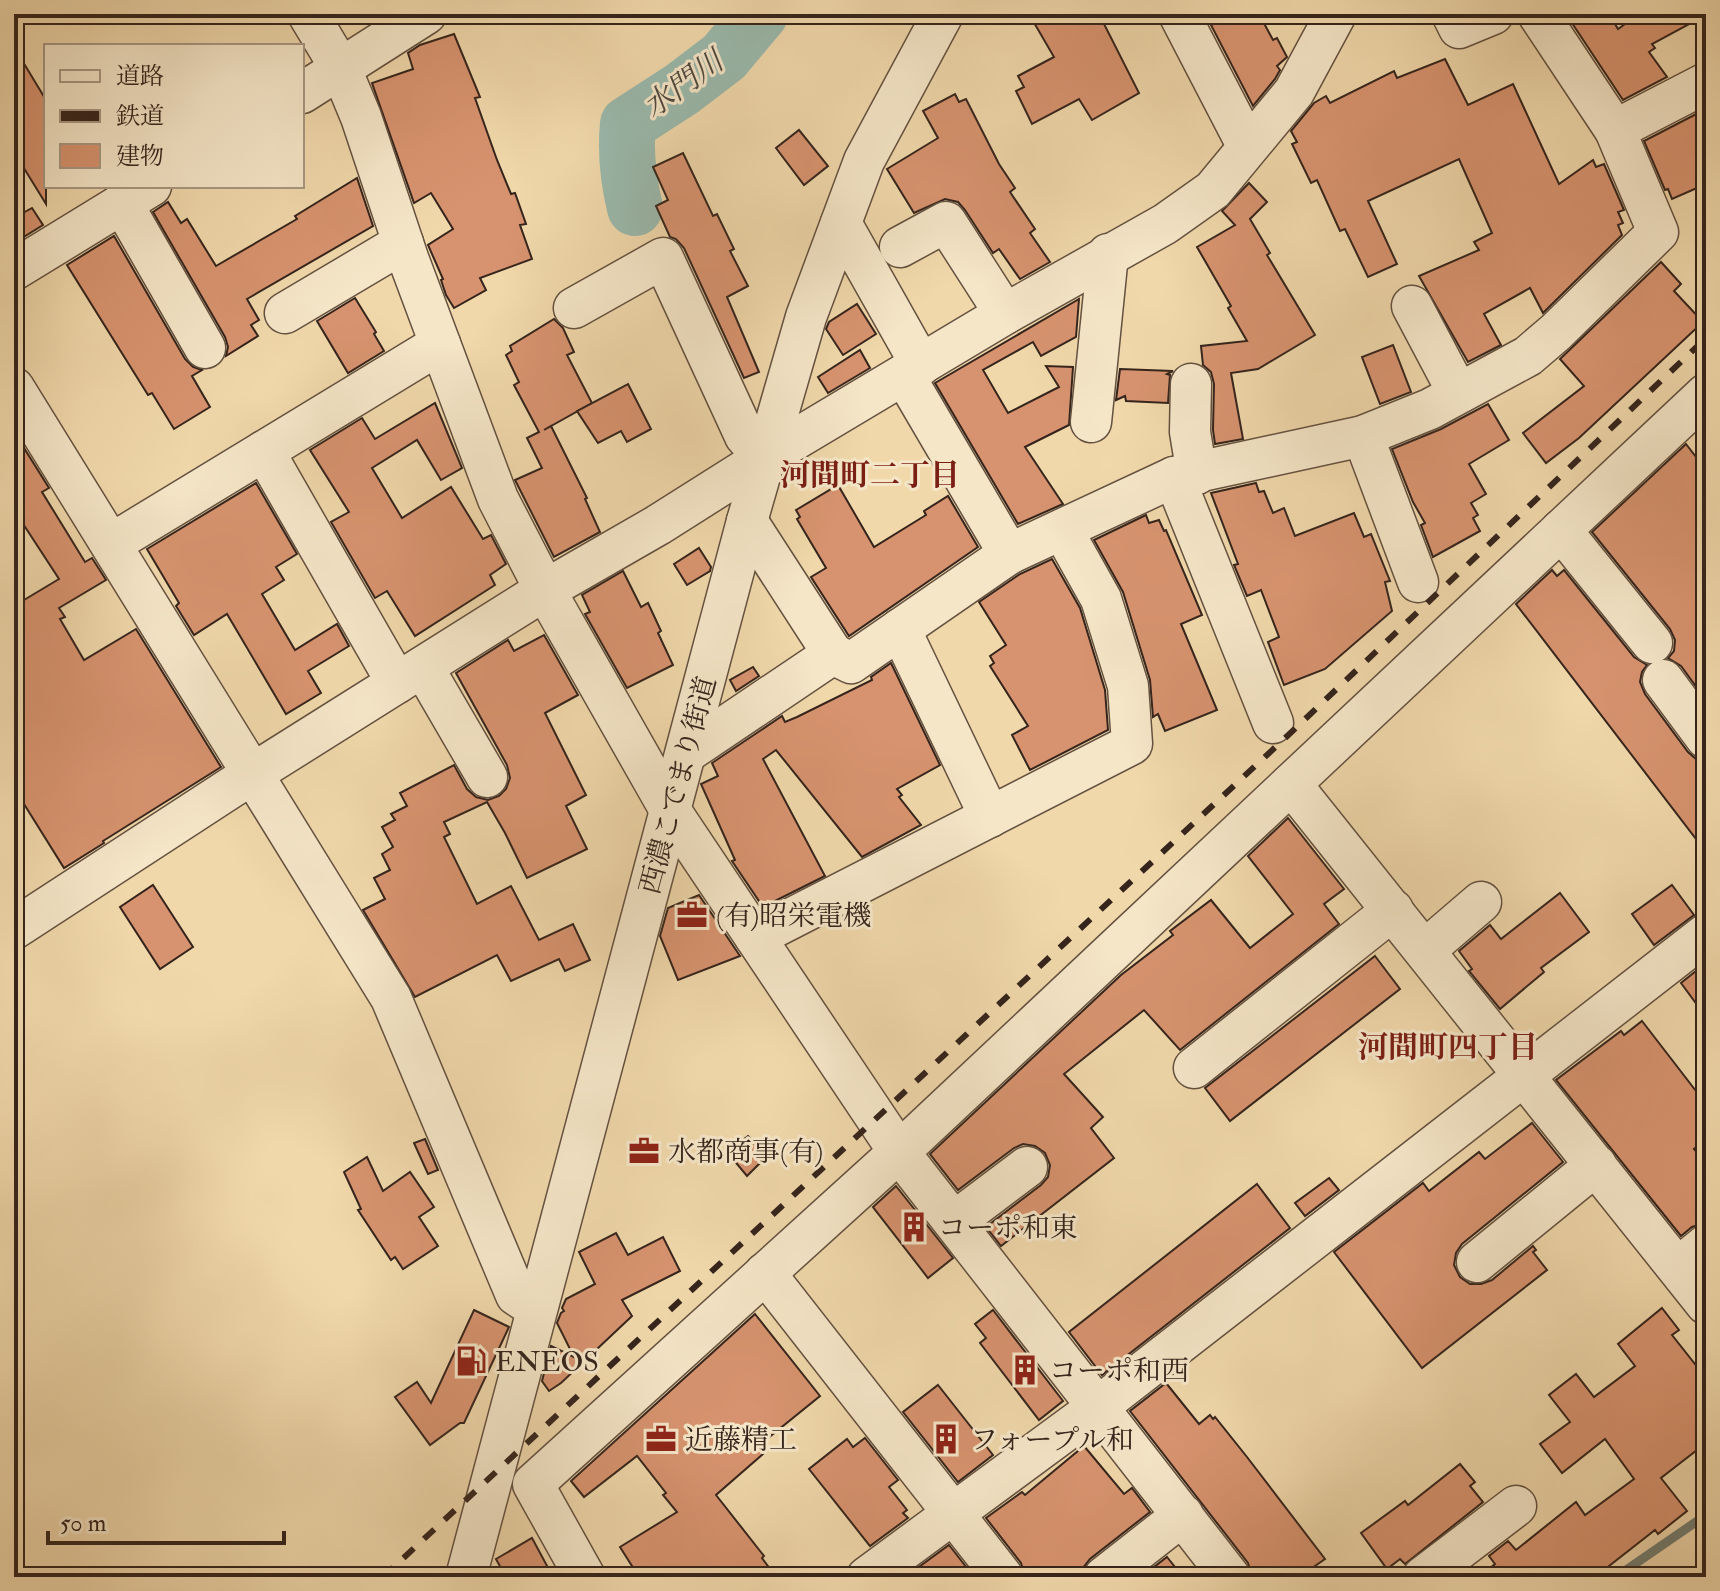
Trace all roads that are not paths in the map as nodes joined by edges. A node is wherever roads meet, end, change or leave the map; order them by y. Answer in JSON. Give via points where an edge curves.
{"nodes":[{"id":1,"x":308,"y":14,"type":"edge"},
{"id":2,"x":426,"y":14,"type":"edge"},
{"id":3,"x":1179,"y":14,"type":"edge"},
{"id":4,"x":1336,"y":14,"type":"edge"},
{"id":5,"x":1452,"y":14,"type":"edge"},
{"id":6,"x":1493,"y":14,"type":"edge"},
{"id":7,"x":1538,"y":14,"type":"edge"},
{"id":8,"x":936,"y":18,"type":"edge"},
{"id":9,"x":341,"y":69,"type":"junction"},
{"id":10,"x":1706,"y":83,"type":"edge"},
{"id":11,"x":304,"y":92,"type":"edge"},
{"id":12,"x":1615,"y":130,"type":"junction"},
{"id":13,"x":1248,"y":147,"type":"junction"},
{"id":14,"x":136,"y":195,"type":"edge"},
{"id":15,"x":841,"y":223,"type":"junction"},
{"id":16,"x":403,"y":243,"type":"junction"},
{"id":17,"x":900,"y":247,"type":"dead end"},
{"id":18,"x":1108,"y":254,"type":"junction"},
{"id":19,"x":14,"y":270,"type":"edge"},
{"id":20,"x":1412,"y":306,"type":"dead end"},
{"id":21,"x":574,"y":308,"type":"dead end"},
{"id":22,"x":285,"y":313,"type":"dead end"},
{"id":23,"x":1005,"y":314,"type":"junction"},
{"id":24,"x":440,"y":344,"type":"junction"},
{"id":25,"x":205,"y":348,"type":"dead end"},
{"id":26,"x":912,"y":370,"type":"junction"},
{"id":27,"x":1191,"y":384,"type":"dead end"},
{"id":28,"x":14,"y":388,"type":"edge"},
{"id":29,"x":1458,"y":393,"type":"junction"},
{"id":30,"x":1702,"y":406,"type":"edge"},
{"id":31,"x":1091,"y":422,"type":"dead end"},
{"id":32,"x":1363,"y":436,"type":"junction"},
{"id":33,"x":264,"y":451,"type":"junction"},
{"id":34,"x":764,"y":458,"type":"junction"},
{"id":35,"x":1186,"y":475,"type":"junction"},
{"id":36,"x":747,"y":521,"type":"junction"},
{"id":37,"x":1561,"y":530,"type":"junction"},
{"id":38,"x":1063,"y":531,"type":"junction"},
{"id":39,"x":111,"y":544,"type":"junction"},
{"id":40,"x":1009,"y":554,"type":"junction"},
{"id":41,"x":1418,"y":582,"type":"dead end"},
{"id":42,"x":545,"y":590,"type":"junction"},
{"id":43,"x":900,"y":629,"type":"junction"},
{"id":44,"x":833,"y":654,"type":"junction"},
{"id":45,"x":410,"y":675,"type":"junction"},
{"id":46,"x":1273,"y":723,"type":"dead end"},
{"id":47,"x":1706,"y":738,"type":"edge"},
{"id":48,"x":686,"y":753,"type":"junction"},
{"id":49,"x":252,"y":774,"type":"junction"},
{"id":50,"x":487,"y":777,"type":"dead end"},
{"id":51,"x":1291,"y":784,"type":"junction"},
{"id":52,"x":670,"y":810,"type":"junction"},
{"id":53,"x":990,"y":817,"type":"junction"},
{"id":54,"x":1481,"y":902,"type":"dead end"},
{"id":55,"x":1393,"y":910,"type":"junction"},
{"id":56,"x":14,"y":929,"type":"edge"},
{"id":57,"x":1706,"y":934,"type":"edge"},
{"id":58,"x":755,"y":937,"type":"junction"},
{"id":59,"x":1425,"y":950,"type":"junction"},
{"id":60,"x":1194,"y":1068,"type":"dead end"},
{"id":61,"x":1525,"y":1075,"type":"junction"},
{"id":62,"x":899,"y":1152,"type":"junction"},
{"id":63,"x":1596,"y":1165,"type":"junction"},
{"id":64,"x":1027,"y":1167,"type":"dead end"},
{"id":65,"x":954,"y":1222,"type":"junction"},
{"id":66,"x":1692,"y":1257,"type":"edge"},
{"id":67,"x":1477,"y":1262,"type":"dead end"},
{"id":68,"x":765,"y":1273,"type":"junction"},
{"id":69,"x":1706,"y":1304,"type":"edge"},
{"id":70,"x":536,"y":1308,"type":"junction"},
{"id":71,"x":1099,"y":1406,"type":"junction"},
{"id":72,"x":1516,"y":1506,"type":"dead end"},
{"id":73,"x":953,"y":1513,"type":"junction"},
{"id":74,"x":1183,"y":1515,"type":"junction"},
{"id":75,"x":872,"y":1576,"type":"edge"},
{"id":76,"x":466,"y":1577,"type":"edge"},
{"id":77,"x":585,"y":1577,"type":"edge"},
{"id":78,"x":1003,"y":1577,"type":"edge"},
{"id":79,"x":1104,"y":1577,"type":"edge"},
{"id":80,"x":1230,"y":1577,"type":"edge"},
{"id":81,"x":1423,"y":1577,"type":"edge"}],
"edges":[{"from":1,"to":9,"type":"street"},
{"from":2,"to":9,"type":"street"},
{"from":3,"to":13,"type":"street"},
{"from":4,"to":13,"type":"street","via":[[1294,92]]},
{"from":5,"to":6,"type":"street","via":[[1459,28]]},
{"from":7,"to":12,"type":"street"},
{"from":8,"to":15,"type":"street","name":"西濃こでまり街道","via":[[864,161]]},
{"from":9,"to":11,"type":"street"},
{"from":9,"to":16,"type":"street"},
{"from":10,"to":12,"type":"street"},
{"from":12,"to":29,"type":"street","via":[[1658,232],[1528,356]]},
{"from":13,"to":18,"type":"street","via":[[1213,190],[1165,224]]},
{"from":14,"to":19,"type":"street"},
{"from":14,"to":25,"type":"street"},
{"from":15,"to":26,"type":"street"},
{"from":15,"to":34,"type":"street","name":"西濃こでまり街道"},
{"from":16,"to":22,"type":"street"},
{"from":16,"to":24,"type":"street"},
{"from":17,"to":23,"type":"street","via":[[946,222]]},
{"from":18,"to":23,"type":"street"},
{"from":18,"to":31,"type":"street"},
{"from":20,"to":29,"type":"street"},
{"from":21,"to":34,"type":"street","via":[[663,258],[745,436]]},
{"from":23,"to":26,"type":"street"},
{"from":24,"to":33,"type":"street"},
{"from":24,"to":42,"type":"street","via":[[498,499]]},
{"from":26,"to":34,"type":"street"},
{"from":26,"to":40,"type":"street"},
{"from":27,"to":35,"type":"street"},
{"from":28,"to":39,"type":"street"},
{"from":29,"to":32,"type":"street"},
{"from":30,"to":37,"type":"street"},
{"from":32,"to":35,"type":"street"},
{"from":32,"to":41,"type":"street"},
{"from":33,"to":39,"type":"street"},
{"from":33,"to":45,"type":"street"},
{"from":34,"to":36,"type":"street","name":"西濃こでまり街道"},
{"from":34,"to":42,"type":"street"},
{"from":35,"to":38,"type":"street"},
{"from":35,"to":46,"type":"street"},
{"from":36,"to":44,"type":"street"},
{"from":36,"to":48,"type":"street","name":"西濃こでまり街道"},
{"from":37,"to":47,"type":"street"},
{"from":37,"to":51,"type":"street"},
{"from":38,"to":40,"type":"street"},
{"from":38,"to":53,"type":"street","via":[[1101,599],[1128,686],[1132,744]]},
{"from":39,"to":49,"type":"street"},
{"from":40,"to":43,"type":"street"},
{"from":42,"to":45,"type":"street"},
{"from":42,"to":52,"type":"street"},
{"from":43,"to":44,"type":"street","via":[[851,663]]},
{"from":43,"to":53,"type":"street"},
{"from":44,"to":48,"type":"street"},
{"from":45,"to":49,"type":"street"},
{"from":45,"to":50,"type":"street"},
{"from":48,"to":52,"type":"street","name":"西濃こでまり街道"},
{"from":49,"to":56,"type":"street"},
{"from":49,"to":70,"type":"street","via":[[391,998],[516,1295]]},
{"from":51,"to":55,"type":"street"},
{"from":51,"to":62,"type":"street"},
{"from":52,"to":58,"type":"street"},
{"from":52,"to":70,"type":"street","name":"西濃こでまり街道"},
{"from":53,"to":58,"type":"street"},
{"from":54,"to":59,"type":"street"},
{"from":55,"to":59,"type":"street"},
{"from":55,"to":60,"type":"street"},
{"from":57,"to":61,"type":"street"},
{"from":58,"to":62,"type":"street"},
{"from":59,"to":61,"type":"street"},
{"from":61,"to":63,"type":"street"},
{"from":61,"to":71,"type":"street"},
{"from":62,"to":65,"type":"street"},
{"from":62,"to":68,"type":"street"},
{"from":63,"to":66,"type":"street"},
{"from":63,"to":67,"type":"street"},
{"from":64,"to":65,"type":"street"},
{"from":65,"to":71,"type":"street"},
{"from":66,"to":69,"type":"street"},
{"from":68,"to":73,"type":"street"},
{"from":68,"to":77,"type":"street","via":[[533,1484]]},
{"from":70,"to":76,"type":"street","name":"西濃こでまり街道"},
{"from":71,"to":73,"type":"street"},
{"from":71,"to":74,"type":"street"},
{"from":72,"to":81,"type":"street"},
{"from":73,"to":75,"type":"street"},
{"from":73,"to":78,"type":"street"},
{"from":74,"to":79,"type":"street"},
{"from":74,"to":80,"type":"street"}]}
